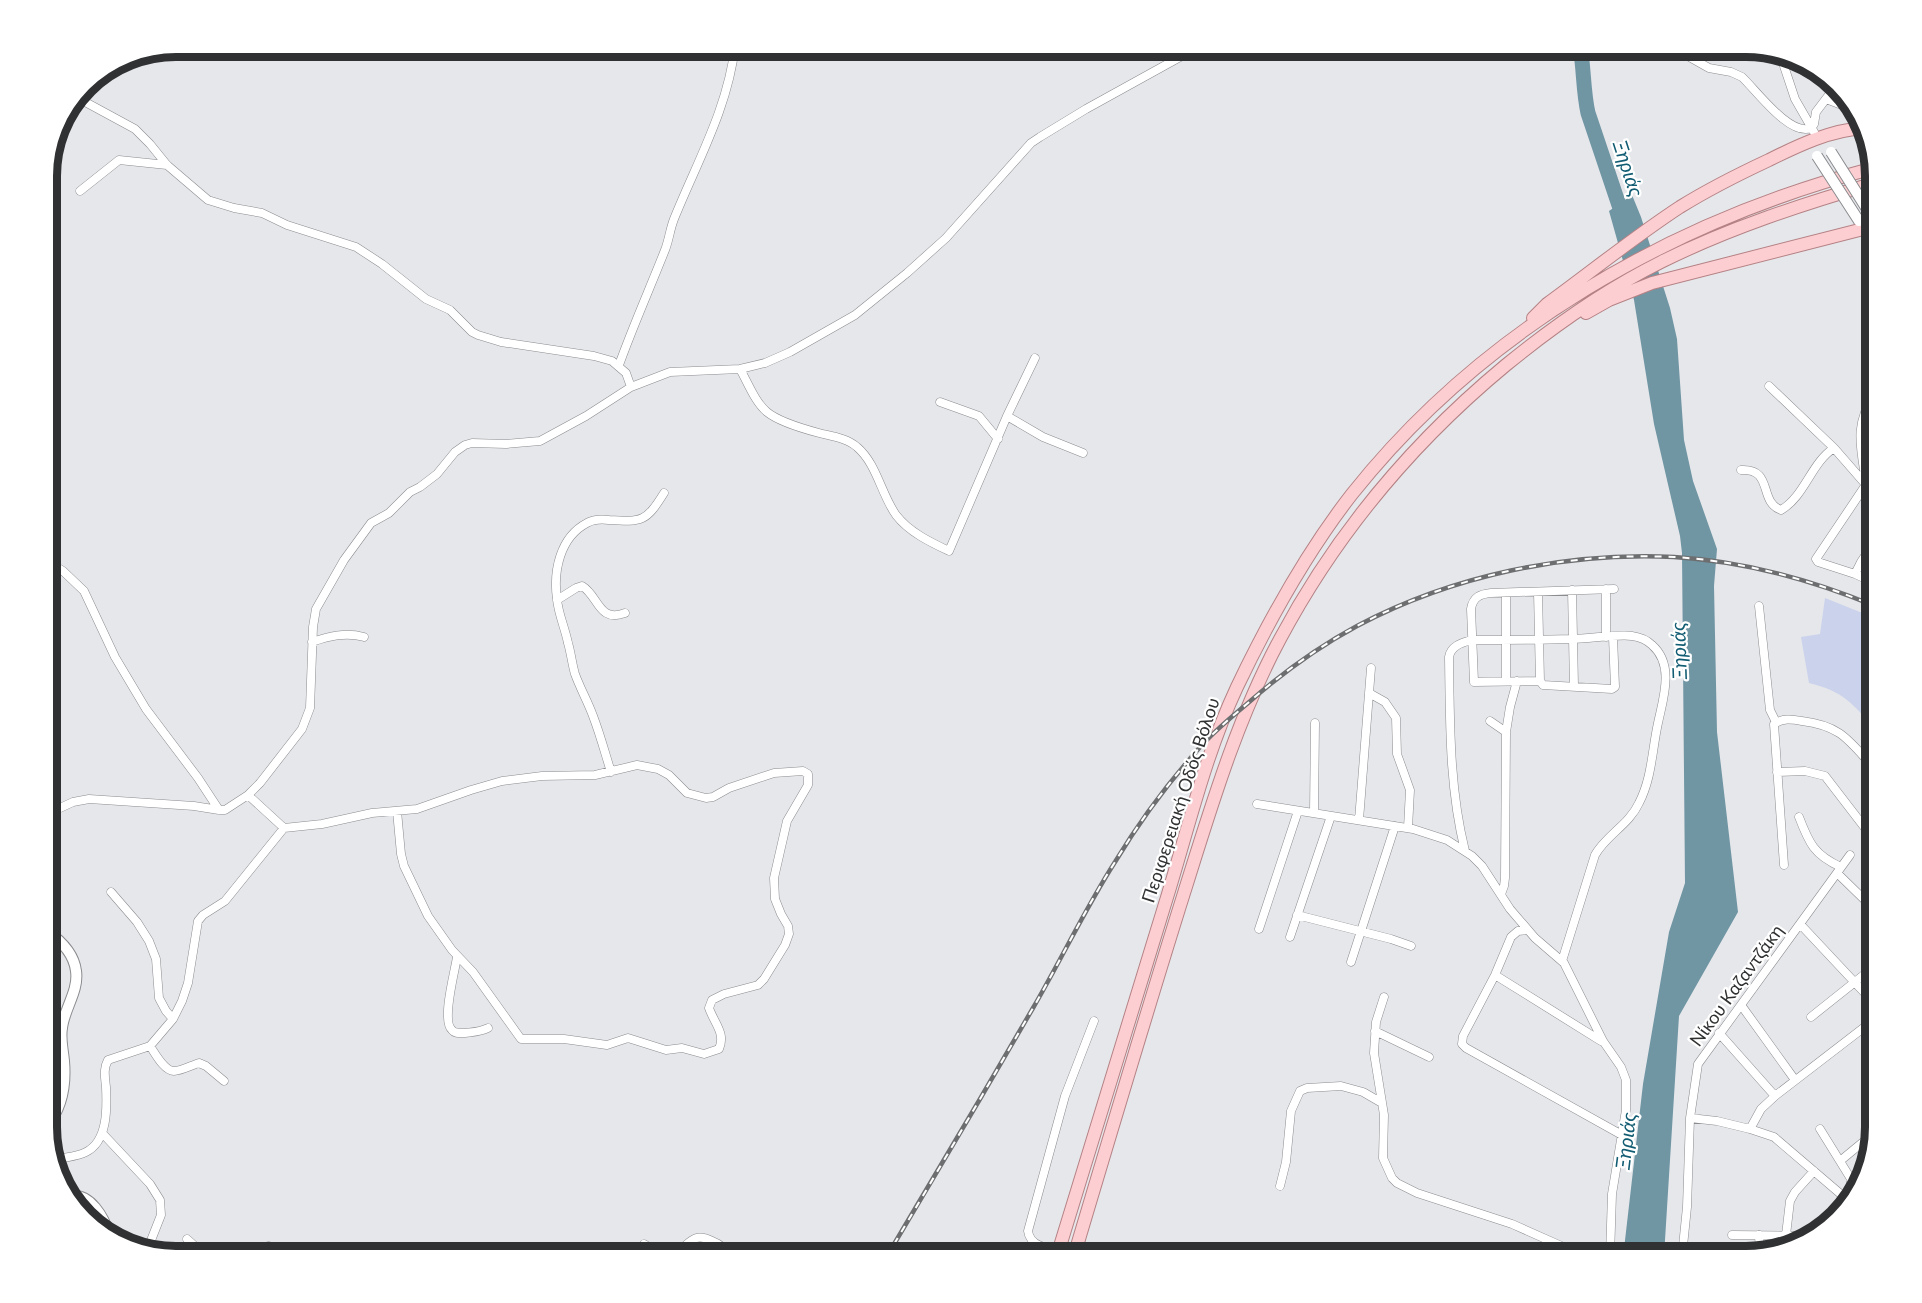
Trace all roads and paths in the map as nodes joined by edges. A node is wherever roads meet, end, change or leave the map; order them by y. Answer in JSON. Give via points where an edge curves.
{"nodes":[{"id":1,"x":733,"y":57,"type":"edge"},
{"id":2,"x":1180,"y":57,"type":"edge"},
{"id":3,"x":1690,"y":57,"type":"edge"},
{"id":4,"x":1783,"y":63,"type":"edge"},
{"id":5,"x":1830,"y":93,"type":"edge"},
{"id":6,"x":1826,"y":99,"type":"junction"},
{"id":7,"x":84,"y":101,"type":"edge"},
{"id":8,"x":1840,"y":104,"type":"edge"},
{"id":9,"x":1855,"y":129,"type":"edge"},
{"id":10,"x":1814,"y":133,"type":"junction"},
{"id":11,"x":167,"y":165,"type":"junction"},
{"id":12,"x":1865,"y":170,"type":"edge"},
{"id":13,"x":1865,"y":186,"type":"edge"},
{"id":14,"x":80,"y":191,"type":"dead end"},
{"id":15,"x":1865,"y":216,"type":"edge"},
{"id":16,"x":1865,"y":218,"type":"edge"},
{"id":17,"x":1865,"y":224,"type":"edge"},
{"id":18,"x":1623,"y":289,"type":"junction"},
{"id":19,"x":1514,"y":337,"type":"junction"},
{"id":20,"x":1035,"y":358,"type":"dead end"},
{"id":21,"x":619,"y":365,"type":"junction"},
{"id":22,"x":740,"y":369,"type":"junction"},
{"id":23,"x":1769,"y":386,"type":"dead end"},
{"id":24,"x":632,"y":387,"type":"junction"},
{"id":25,"x":940,"y":402,"type":"dead end"},
{"id":26,"x":1865,"y":410,"type":"edge"},
{"id":27,"x":1007,"y":417,"type":"junction"},
{"id":28,"x":998,"y":440,"type":"junction"},
{"id":29,"x":1834,"y":448,"type":"junction"},
{"id":30,"x":1083,"y":453,"type":"dead end"},
{"id":31,"x":1741,"y":470,"type":"dead end"},
{"id":32,"x":1865,"y":474,"type":"edge"},
{"id":33,"x":1865,"y":481,"type":"edge"},
{"id":34,"x":1865,"y":486,"type":"edge"},
{"id":35,"x":664,"y":493,"type":"dead end"},
{"id":36,"x":1865,"y":556,"type":"edge"},
{"id":37,"x":57,"y":567,"type":"edge"},
{"id":38,"x":1856,"y":574,"type":"junction"},
{"id":39,"x":1865,"y":578,"type":"edge"},
{"id":40,"x":1572,"y":591,"type":"junction"},
{"id":41,"x":1538,"y":592,"type":"junction"},
{"id":42,"x":1506,"y":593,"type":"junction"},
{"id":43,"x":557,"y":600,"type":"junction"},
{"id":44,"x":1759,"y":606,"type":"dead end"},
{"id":45,"x":625,"y":614,"type":"dead end"},
{"id":46,"x":364,"y":637,"type":"dead end"},
{"id":47,"x":1610,"y":637,"type":"junction"},
{"id":48,"x":1573,"y":639,"type":"junction"},
{"id":49,"x":1471,"y":640,"type":"junction"},
{"id":50,"x":1505,"y":640,"type":"junction"},
{"id":51,"x":1540,"y":640,"type":"junction"},
{"id":52,"x":312,"y":642,"type":"junction"},
{"id":53,"x":1371,"y":668,"type":"dead end"},
{"id":54,"x":1506,"y":681,"type":"junction"},
{"id":55,"x":1517,"y":681,"type":"junction"},
{"id":56,"x":1540,"y":681,"type":"junction"},
{"id":57,"x":1574,"y":687,"type":"junction"},
{"id":58,"x":1369,"y":693,"type":"junction"},
{"id":59,"x":1490,"y":721,"type":"dead end"},
{"id":60,"x":1776,"y":722,"type":"junction"},
{"id":61,"x":1315,"y":723,"type":"dead end"},
{"id":62,"x":1506,"y":732,"type":"junction"},
{"id":63,"x":1865,"y":759,"type":"edge"},
{"id":64,"x":611,"y":772,"type":"junction"},
{"id":65,"x":1777,"y":772,"type":"junction"},
{"id":66,"x":248,"y":795,"type":"junction"},
{"id":67,"x":1257,"y":804,"type":"dead end"},
{"id":68,"x":57,"y":809,"type":"edge"},
{"id":69,"x":219,"y":810,"type":"junction"},
{"id":70,"x":397,"y":811,"type":"junction"},
{"id":71,"x":1298,"y":811,"type":"junction"},
{"id":72,"x":1314,"y":813,"type":"junction"},
{"id":73,"x":1331,"y":816,"type":"junction"},
{"id":74,"x":1799,"y":817,"type":"dead end"},
{"id":75,"x":1359,"y":820,"type":"junction"},
{"id":76,"x":1395,"y":826,"type":"junction"},
{"id":77,"x":284,"y":828,"type":"junction"},
{"id":78,"x":1408,"y":828,"type":"junction"},
{"id":79,"x":1865,"y":828,"type":"edge"},
{"id":80,"x":1465,"y":851,"type":"junction"},
{"id":81,"x":1850,"y":855,"type":"dead end"},
{"id":82,"x":1784,"y":865,"type":"dead end"},
{"id":83,"x":1839,"y":870,"type":"junction"},
{"id":84,"x":111,"y":892,"type":"dead end"},
{"id":85,"x":1500,"y":894,"type":"junction"},
{"id":86,"x":1865,"y":899,"type":"edge"},
{"id":87,"x":1297,"y":915,"type":"junction"},
{"id":88,"x":1800,"y":924,"type":"junction"},
{"id":89,"x":1259,"y":929,"type":"dead end"},
{"id":90,"x":1528,"y":930,"type":"junction"},
{"id":91,"x":1361,"y":931,"type":"junction"},
{"id":92,"x":1290,"y":937,"type":"dead end"},
{"id":93,"x":57,"y":941,"type":"edge"},
{"id":94,"x":1411,"y":946,"type":"dead end"},
{"id":95,"x":457,"y":957,"type":"junction"},
{"id":96,"x":1562,"y":961,"type":"junction"},
{"id":97,"x":1352,"y":962,"type":"dead end"},
{"id":98,"x":1865,"y":974,"type":"edge"},
{"id":99,"x":1495,"y":975,"type":"junction"},
{"id":100,"x":1856,"y":982,"type":"junction"},
{"id":101,"x":1865,"y":992,"type":"edge"},
{"id":102,"x":1384,"y":997,"type":"dead end"},
{"id":103,"x":1741,"y":1005,"type":"junction"},
{"id":104,"x":1811,"y":1017,"type":"dead end"},
{"id":105,"x":173,"y":1019,"type":"junction"},
{"id":106,"x":1094,"y":1021,"type":"dead end"},
{"id":107,"x":1865,"y":1027,"type":"edge"},
{"id":108,"x":488,"y":1028,"type":"dead end"},
{"id":109,"x":1375,"y":1031,"type":"junction"},
{"id":110,"x":1719,"y":1033,"type":"junction"},
{"id":111,"x":1603,"y":1041,"type":"junction"},
{"id":112,"x":150,"y":1046,"type":"junction"},
{"id":113,"x":1429,"y":1057,"type":"dead end"},
{"id":114,"x":1795,"y":1080,"type":"junction"},
{"id":115,"x":224,"y":1081,"type":"dead end"},
{"id":116,"x":1775,"y":1096,"type":"junction"},
{"id":117,"x":1382,"y":1103,"type":"junction"},
{"id":118,"x":57,"y":1110,"type":"edge"},
{"id":119,"x":1690,"y":1118,"type":"junction"},
{"id":120,"x":1750,"y":1129,"type":"junction"},
{"id":121,"x":1820,"y":1129,"type":"dead end"},
{"id":122,"x":103,"y":1134,"type":"junction"},
{"id":123,"x":1622,"y":1135,"type":"junction"},
{"id":124,"x":1864,"y":1141,"type":"edge"},
{"id":125,"x":61,"y":1159,"type":"edge"},
{"id":126,"x":1840,"y":1161,"type":"junction"},
{"id":127,"x":1814,"y":1171,"type":"junction"},
{"id":128,"x":1851,"y":1183,"type":"edge"},
{"id":129,"x":1280,"y":1186,"type":"dead end"},
{"id":130,"x":1843,"y":1196,"type":"edge"},
{"id":131,"x":80,"y":1197,"type":"edge"},
{"id":132,"x":104,"y":1221,"type":"edge"},
{"id":133,"x":1732,"y":1235,"type":"dead end"},
{"id":134,"x":1759,"y":1235,"type":"junction"},
{"id":135,"x":1786,"y":1235,"type":"junction"},
{"id":136,"x":1796,"y":1235,"type":"edge"},
{"id":137,"x":187,"y":1239,"type":"dead end"},
{"id":138,"x":150,"y":1243,"type":"edge"},
{"id":139,"x":645,"y":1244,"type":"dead end"},
{"id":140,"x":1760,"y":1245,"type":"edge"},
{"id":141,"x":195,"y":1246,"type":"edge"},
{"id":142,"x":648,"y":1246,"type":"edge"},
{"id":143,"x":685,"y":1246,"type":"edge"},
{"id":144,"x":721,"y":1246,"type":"edge"},
{"id":145,"x":1041,"y":1246,"type":"edge"},
{"id":146,"x":1060,"y":1246,"type":"edge"},
{"id":147,"x":1077,"y":1246,"type":"edge"},
{"id":148,"x":1562,"y":1246,"type":"edge"},
{"id":149,"x":1610,"y":1246,"type":"edge"},
{"id":150,"x":1683,"y":1246,"type":"edge"}],
"edges":[{"from":1,"to":21,"type":"street","via":[[716,124],[674,219]]},
{"from":2,"to":22,"type":"street","via":[[1086,108],[1031,144],[946,238],[855,315],[790,352]]},
{"from":3,"to":10,"type":"street","via":[[1709,68],[1736,73],[1791,124]]},
{"from":4,"to":10,"type":"street","via":[[1795,99]]},
{"from":5,"to":6,"type":"street"},
{"from":6,"to":8,"type":"street"},
{"from":6,"to":10,"type":"street","via":[[1816,112]]},
{"from":7,"to":11,"type":"street","via":[[135,129]]},
{"from":9,"to":10,"type":"main road"},
{"from":10,"to":15,"type":"main road","bridge":true,"via":[[1831,152]]},
{"from":10,"to":16,"type":"main road","bridge":true,"via":[[1817,156]]},
{"from":10,"to":19,"type":"main road","via":[[1650,227],[1547,304]]},
{"from":11,"to":14,"type":"street","via":[[119,160]]},
{"from":11,"to":21,"type":"street","via":[[212,202],[262,213],[356,247],[426,299],[450,310],[478,335],[594,356]]},
{"from":12,"to":19,"type":"main road","name":"Περιφερειακή Οδός Βόλου","via":[[1754,206],[1653,250]]},
{"from":13,"to":18,"type":"main road","name":"Περιφερειακή Οδός Βόλου","via":[[1739,228],[1657,264]]},
{"from":17,"to":18,"type":"main road"},
{"from":18,"to":147,"type":"main road","name":"Περιφερειακή Οδός Βόλου","via":[[1574,313],[1437,426],[1380,489],[1330,554],[1280,639],[1241,722],[1216,791]]},
{"from":19,"to":146,"type":"main road","name":"Περιφερειακή Οδός Βόλου","via":[[1433,405],[1353,493],[1288,589],[1235,691],[1200,785]]},
{"from":20,"to":27,"type":"street"},
{"from":21,"to":24,"type":"street"},
{"from":22,"to":24,"type":"street","via":[[670,372]]},
{"from":22,"to":28,"type":"street","via":[[770,414],[858,448],[902,522],[949,551]]},
{"from":23,"to":29,"type":"street"},
{"from":24,"to":52,"type":"street","via":[[540,441],[472,443],[460,448],[437,474],[365,529],[319,602]]},
{"from":25,"to":28,"type":"street","via":[[980,416]]},
{"from":26,"to":32,"type":"street","via":[[1860,453]]},
{"from":27,"to":28,"type":"street"},
{"from":27,"to":30,"type":"street"},
{"from":29,"to":31,"type":"street","via":[[1822,458],[1794,500],[1781,510],[1773,507],[1760,476]]},
{"from":29,"to":33,"type":"street"},
{"from":34,"to":38,"type":"street","via":[[1816,560]]},
{"from":35,"to":43,"type":"street","via":[[654,509],[639,520],[592,520],[577,530],[565,545],[557,566]]},
{"from":36,"to":38,"type":"street"},
{"from":37,"to":69,"type":"street","via":[[84,591],[115,657],[146,709]]},
{"from":38,"to":39,"type":"street"},
{"from":40,"to":41,"type":"street"},
{"from":40,"to":47,"type":"street","via":[[1610,589]]},
{"from":40,"to":48,"type":"street"},
{"from":41,"to":42,"type":"street"},
{"from":41,"to":51,"type":"street"},
{"from":42,"to":49,"type":"street","via":[[1482,594],[1474,600]]},
{"from":42,"to":50,"type":"street"},
{"from":43,"to":45,"type":"street","via":[[582,586],[603,612]]},
{"from":43,"to":64,"type":"street","via":[[576,675]]},
{"from":44,"to":60,"type":"street","via":[[1770,710]]},
{"from":46,"to":52,"type":"street","via":[[338,635]]},
{"from":47,"to":48,"type":"street"},
{"from":47,"to":57,"type":"street","via":[[1615,687]]},
{"from":47,"to":96,"type":"street","via":[[1634,636],[1652,645],[1662,660],[1665,690],[1645,790],[1631,818],[1595,855]]},
{"from":48,"to":51,"type":"street"},
{"from":48,"to":57,"type":"street"},
{"from":49,"to":50,"type":"street"},
{"from":49,"to":54,"type":"street","via":[[1474,682]]},
{"from":49,"to":80,"type":"street","via":[[1456,646],[1449,657],[1451,764]]},
{"from":50,"to":51,"type":"street"},
{"from":50,"to":54,"type":"street"},
{"from":51,"to":56,"type":"street"},
{"from":52,"to":66,"type":"street","via":[[306,722]]},
{"from":53,"to":58,"type":"street"},
{"from":54,"to":55,"type":"street"},
{"from":55,"to":56,"type":"street"},
{"from":55,"to":62,"type":"street"},
{"from":56,"to":57,"type":"street","via":[[1543,685]]},
{"from":58,"to":75,"type":"street"},
{"from":58,"to":78,"type":"street","via":[[1385,702],[1396,718],[1397,754],[1410,790]]},
{"from":59,"to":62,"type":"street"},
{"from":60,"to":63,"type":"street","via":[[1790,719],[1822,724],[1836,730]]},
{"from":60,"to":65,"type":"street","via":[[1773,729]]},
{"from":61,"to":72,"type":"street"},
{"from":62,"to":85,"type":"street","via":[[1505,878]]},
{"from":64,"to":70,"type":"street","via":[[502,781],[417,809]]},
{"from":64,"to":95,"type":"street","via":[[637,765],[658,769],[693,796],[706,798],[774,773],[808,774],[808,785],[787,821],[774,878],[788,939],[758,985],[717,997],[710,1004],[721,1034],[719,1049],[701,1054],[687,1048],[656,1048],[628,1038],[607,1045],[521,1039]]},
{"from":65,"to":79,"type":"street","via":[[1805,771],[1825,776]]},
{"from":65,"to":82,"type":"street"},
{"from":66,"to":69,"type":"street"},
{"from":66,"to":77,"type":"street"},
{"from":67,"to":71,"type":"street"},
{"from":68,"to":69,"type":"street","via":[[89,799]]},
{"from":70,"to":77,"type":"street"},
{"from":70,"to":95,"type":"street","via":[[404,866],[428,916]]},
{"from":71,"to":72,"type":"street"},
{"from":71,"to":89,"type":"street"},
{"from":72,"to":73,"type":"street"},
{"from":73,"to":75,"type":"street"},
{"from":73,"to":87,"type":"street"},
{"from":74,"to":83,"type":"street","via":[[1812,847]]},
{"from":75,"to":76,"type":"street"},
{"from":76,"to":78,"type":"street"},
{"from":76,"to":91,"type":"street"},
{"from":77,"to":105,"type":"street","via":[[225,900],[198,921],[188,983]]},
{"from":78,"to":80,"type":"street","via":[[1447,840]]},
{"from":80,"to":85,"type":"street","via":[[1482,866]]},
{"from":81,"to":83,"type":"street","name":"Νίκου Καζαντζάκη"},
{"from":83,"to":86,"type":"street"},
{"from":83,"to":88,"type":"street","name":"Νίκου Καζαντζάκη"},
{"from":84,"to":105,"type":"street","via":[[149,941],[156,959],[159,998]]},
{"from":85,"to":90,"type":"street"},
{"from":87,"to":91,"type":"street"},
{"from":87,"to":92,"type":"street"},
{"from":88,"to":100,"type":"street"},
{"from":88,"to":103,"type":"street","name":"Νίκου Καζαντζάκη"},
{"from":90,"to":96,"type":"street"},
{"from":90,"to":99,"type":"street","via":[[1512,935]]},
{"from":91,"to":94,"type":"street"},
{"from":91,"to":97,"type":"street"},
{"from":93,"to":118,"type":"main road","via":[[68,952],[77,975],[61,1032],[64,1070]]},
{"from":95,"to":108,"type":"street","via":[[448,1025],[460,1033]]},
{"from":96,"to":111,"type":"street"},
{"from":98,"to":100,"type":"street"},
{"from":99,"to":111,"type":"street"},
{"from":99,"to":123,"type":"street","via":[[1462,1044]]},
{"from":100,"to":101,"type":"street"},
{"from":100,"to":104,"type":"street"},
{"from":102,"to":109,"type":"street"},
{"from":103,"to":110,"type":"street","name":"Νίκου Καζαντζάκη"},
{"from":103,"to":114,"type":"street"},
{"from":105,"to":112,"type":"street"},
{"from":106,"to":145,"type":"street","via":[[1065,1096],[1028,1231],[1030,1238]]},
{"from":107,"to":114,"type":"street"},
{"from":109,"to":113,"type":"street"},
{"from":109,"to":117,"type":"street","via":[[1374,1061]]},
{"from":110,"to":116,"type":"street"},
{"from":110,"to":119,"type":"street","name":"Νίκου Καζαντζάκη","via":[[1698,1065]]},
{"from":111,"to":123,"type":"street","via":[[1622,1067],[1626,1080]]},
{"from":112,"to":115,"type":"street","via":[[171,1070],[199,1063]]},
{"from":112,"to":122,"type":"street","via":[[108,1060],[105,1065]]},
{"from":114,"to":116,"type":"street"},
{"from":116,"to":120,"type":"street","via":[[1761,1109]]},
{"from":117,"to":129,"type":"street","via":[[1341,1086],[1300,1091],[1291,1111]]},
{"from":117,"to":148,"type":"street","via":[[1383,1158],[1397,1183],[1518,1226]]},
{"from":119,"to":120,"type":"street"},
{"from":119,"to":150,"type":"street","name":"Νίκου Καζαντζάκη"},
{"from":120,"to":127,"type":"street","via":[[1774,1137]]},
{"from":121,"to":126,"type":"street"},
{"from":122,"to":125,"type":"street","via":[[88,1152]]},
{"from":122,"to":138,"type":"street","via":[[160,1200],[161,1215]]},
{"from":123,"to":149,"type":"street","via":[[1612,1194]]},
{"from":124,"to":126,"type":"street"},
{"from":126,"to":128,"type":"street"},
{"from":127,"to":130,"type":"street"},
{"from":127,"to":135,"type":"street","via":[[1790,1201]]},
{"from":131,"to":132,"type":"main road"},
{"from":133,"to":134,"type":"street"},
{"from":134,"to":135,"type":"street"},
{"from":134,"to":140,"type":"street"},
{"from":135,"to":136,"type":"street"},
{"from":137,"to":141,"type":"street"},
{"from":139,"to":142,"type":"street"},
{"from":143,"to":144,"type":"street","via":[[700,1237]]}]}
